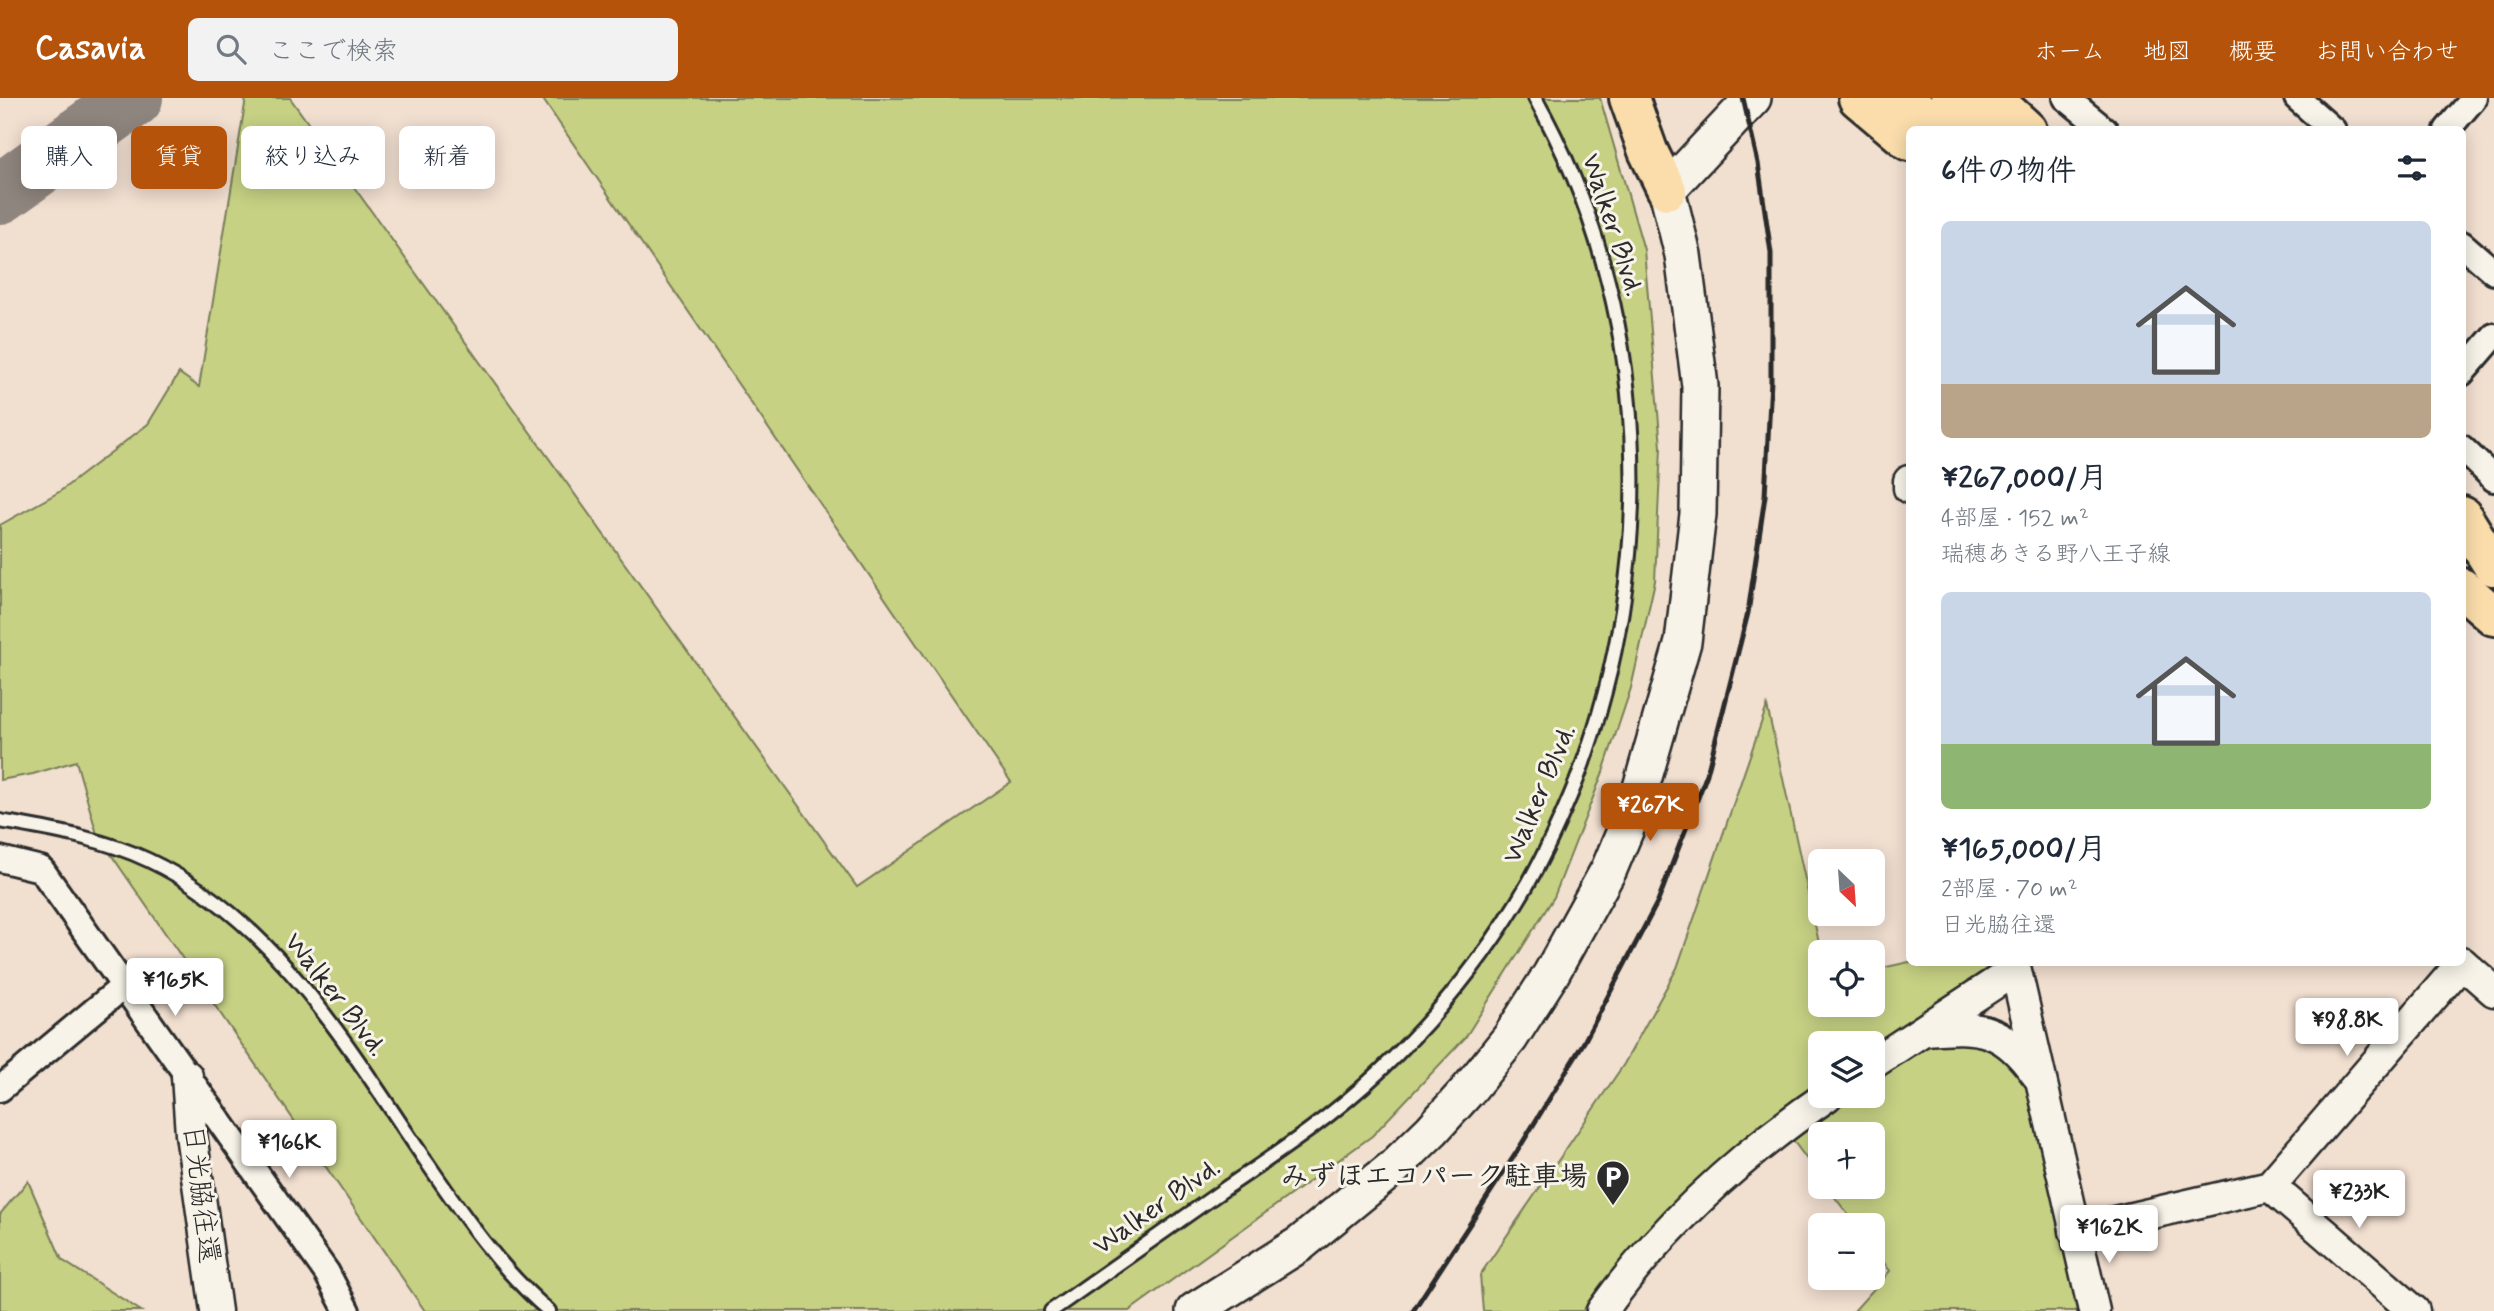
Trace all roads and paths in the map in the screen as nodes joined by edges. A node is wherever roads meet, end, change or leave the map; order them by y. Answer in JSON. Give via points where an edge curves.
{"nodes":[{"id":1,"x":1535,"y":98,"type":"edge"},
{"id":2,"x":1629,"y":98,"type":"edge"},
{"id":3,"x":1643,"y":98,"type":"edge"},
{"id":4,"x":1753,"y":98,"type":"edge"},
{"id":5,"x":1858,"y":98,"type":"edge"},
{"id":6,"x":1904,"y":98,"type":"edge"},
{"id":7,"x":1950,"y":98,"type":"edge"},
{"id":8,"x":1992,"y":98,"type":"edge"},
{"id":9,"x":2066,"y":98,"type":"edge"},
{"id":10,"x":2297,"y":98,"type":"edge"},
{"id":11,"x":2474,"y":98,"type":"edge"},
{"id":12,"x":1936,"y":126,"type":"edge"},
{"id":13,"x":1982,"y":126,"type":"edge"},
{"id":14,"x":2023,"y":126,"type":"edge"},
{"id":15,"x":2100,"y":126,"type":"edge"},
{"id":16,"x":2328,"y":126,"type":"edge"},
{"id":17,"x":2450,"y":126,"type":"edge"},
{"id":18,"x":1906,"y":138,"type":"edge"},
{"id":19,"x":1667,"y":190,"type":"junction"},
{"id":20,"x":2466,"y":248,"type":"edge"},
{"id":21,"x":2494,"y":272,"type":"edge"},
{"id":22,"x":2494,"y":336,"type":"edge"},
{"id":23,"x":2466,"y":368,"type":"edge"},
{"id":24,"x":2466,"y":452,"type":"edge"},
{"id":25,"x":2494,"y":479,"type":"edge"},
{"id":26,"x":2466,"y":523,"type":"edge"},
{"id":27,"x":2466,"y":543,"type":"edge"},
{"id":28,"x":2493,"y":567,"type":"edge"},
{"id":29,"x":2466,"y":591,"type":"edge"},
{"id":30,"x":2466,"y":615,"type":"edge"},
{"id":31,"x":2494,"y":615,"type":"edge"},
{"id":32,"x":2494,"y":637,"type":"edge"},
{"id":33,"x":0,"y":821,"type":"edge"},
{"id":34,"x":0,"y":859,"type":"edge"},
{"id":35,"x":2014,"y":966,"type":"edge"},
{"id":36,"x":2458,"y":966,"type":"edge"},
{"id":37,"x":2465,"y":966,"type":"edge"},
{"id":38,"x":125,"y":985,"type":"junction"},
{"id":39,"x":2494,"y":991,"type":"edge"},
{"id":40,"x":1925,"y":1031,"type":"junction"},
{"id":41,"x":1885,"y":1056,"type":"edge"},
{"id":42,"x":187,"y":1076,"type":"junction"},
{"id":43,"x":2039,"y":1078,"type":"junction"},
{"id":44,"x":0,"y":1089,"type":"edge"},
{"id":45,"x":1809,"y":1108,"type":"edge"},
{"id":46,"x":2270,"y":1186,"type":"junction"},
{"id":47,"x":2075,"y":1231,"type":"junction"},
{"id":48,"x":216,"y":1311,"type":"edge"},
{"id":49,"x":347,"y":1311,"type":"edge"},
{"id":50,"x":549,"y":1311,"type":"edge"},
{"id":51,"x":1051,"y":1311,"type":"edge"},
{"id":52,"x":1194,"y":1311,"type":"edge"},
{"id":53,"x":1602,"y":1311,"type":"edge"},
{"id":54,"x":2094,"y":1311,"type":"edge"},
{"id":55,"x":2414,"y":1311,"type":"edge"}],
"edges":[{"from":1,"to":51,"type":"lane","name":"Walker Blvd.","via":[[1554,131],[1584,205],[1609,283],[1631,412],[1634,480],[1631,550],[1619,639],[1595,732],[1564,811],[1530,880],[1484,953],[1438,1011],[1378,1074],[1299,1138]]},
{"from":2,"to":19,"type":"highway"},
{"from":3,"to":19,"type":"highway","via":[[1657,136]]},
{"from":4,"to":19,"type":"main road"},
{"from":5,"to":18,"type":"highway"},
{"from":6,"to":12,"type":"highway"},
{"from":7,"to":13,"type":"highway"},
{"from":8,"to":14,"type":"highway"},
{"from":9,"to":15,"type":"street"},
{"from":10,"to":16,"type":"street"},
{"from":11,"to":17,"type":"street"},
{"from":19,"to":52,"type":"main road","via":[[1683,255],[1699,373],[1698,514],[1683,642],[1636,805],[1609,869],[1510,1038],[1432,1130],[1300,1244]]},
{"from":20,"to":21,"type":"street"},
{"from":22,"to":23,"type":"street"},
{"from":24,"to":25,"type":"street"},
{"from":26,"to":28,"type":"highway"},
{"from":27,"to":28,"type":"highway"},
{"from":29,"to":31,"type":"highway"},
{"from":30,"to":32,"type":"highway"},
{"from":33,"to":50,"type":"lane","name":"Walker Blvd.","via":[[88,839],[147,859],[195,886],[243,922],[288,967],[323,1013],[489,1251]]},
{"from":34,"to":38,"type":"street","via":[[41,869]]},
{"from":35,"to":40,"type":"street"},
{"from":35,"to":43,"type":"street"},
{"from":36,"to":46,"type":"street"},
{"from":37,"to":39,"type":"street"},
{"from":38,"to":42,"type":"street"},
{"from":38,"to":44,"type":"street"},
{"from":40,"to":41,"type":"street"},
{"from":40,"to":43,"type":"street","via":[[1968,1027],[1989,1032],[2021,1054]]},
{"from":42,"to":48,"type":"street","name":"日光脇往還"},
{"from":42,"to":49,"type":"street","via":[[327,1273]]},
{"from":43,"to":47,"type":"street"},
{"from":45,"to":53,"type":"street","via":[[1707,1191],[1641,1261]]},
{"from":46,"to":47,"type":"street"},
{"from":46,"to":55,"type":"street"},
{"from":47,"to":54,"type":"street"}]}
